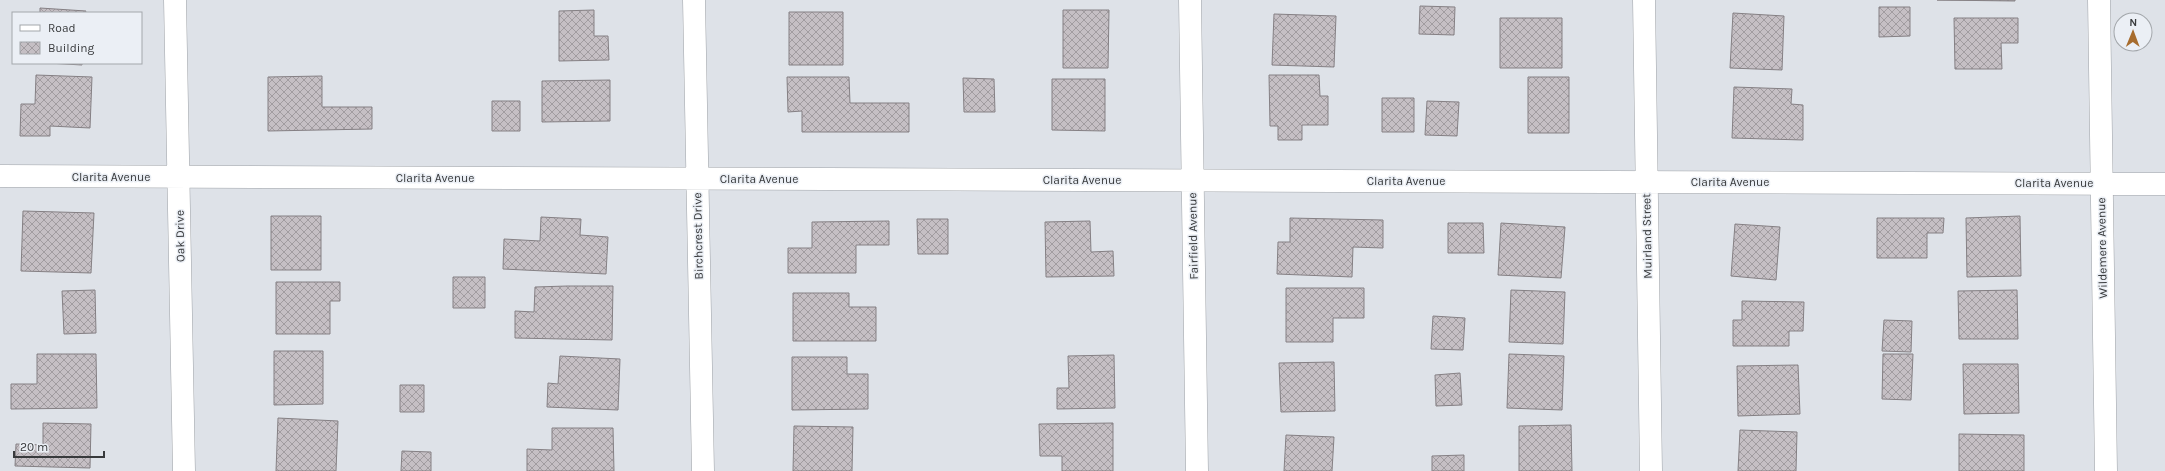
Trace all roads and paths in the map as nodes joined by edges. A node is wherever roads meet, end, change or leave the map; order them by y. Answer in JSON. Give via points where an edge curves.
{"nodes":[{"id":1,"x":175,"y":0,"type":"edge"},
{"id":2,"x":694,"y":0,"type":"edge"},
{"id":3,"x":1190,"y":0,"type":"edge"},
{"id":4,"x":1644,"y":0,"type":"edge"},
{"id":5,"x":2099,"y":0,"type":"edge"},
{"id":6,"x":0,"y":176,"type":"edge"},
{"id":7,"x":178,"y":177,"type":"junction"},
{"id":8,"x":697,"y":178,"type":"junction"},
{"id":9,"x":1192,"y":180,"type":"junction"},
{"id":10,"x":1646,"y":182,"type":"junction"},
{"id":11,"x":2101,"y":183,"type":"junction"},
{"id":12,"x":2165,"y":184,"type":"edge"},
{"id":13,"x":184,"y":471,"type":"edge"},
{"id":14,"x":703,"y":471,"type":"edge"},
{"id":15,"x":1197,"y":471,"type":"edge"},
{"id":16,"x":1651,"y":471,"type":"edge"},
{"id":17,"x":2106,"y":471,"type":"edge"}],
"edges":[{"from":1,"to":7,"type":"street","name":"Oak Drive"},
{"from":2,"to":8,"type":"street","name":"Birchcrest Drive"},
{"from":3,"to":9,"type":"street","name":"Fairfield Avenue"},
{"from":4,"to":10,"type":"street","name":"Muirland Street"},
{"from":5,"to":11,"type":"street","name":"Wildemere Avenue"},
{"from":6,"to":7,"type":"street","name":"Clarita Avenue"},
{"from":7,"to":8,"type":"street","name":"Clarita Avenue"},
{"from":7,"to":13,"type":"street","name":"Oak Drive"},
{"from":8,"to":9,"type":"street","name":"Clarita Avenue"},
{"from":8,"to":14,"type":"street","name":"Birchcrest Drive"},
{"from":9,"to":10,"type":"street","name":"Clarita Avenue"},
{"from":9,"to":15,"type":"street","name":"Fairfield Avenue"},
{"from":10,"to":11,"type":"street","name":"Clarita Avenue"},
{"from":10,"to":16,"type":"street","name":"Muirland Street"},
{"from":11,"to":12,"type":"street","name":"Clarita Avenue"},
{"from":11,"to":17,"type":"street","name":"Wildemere Avenue"}]}
